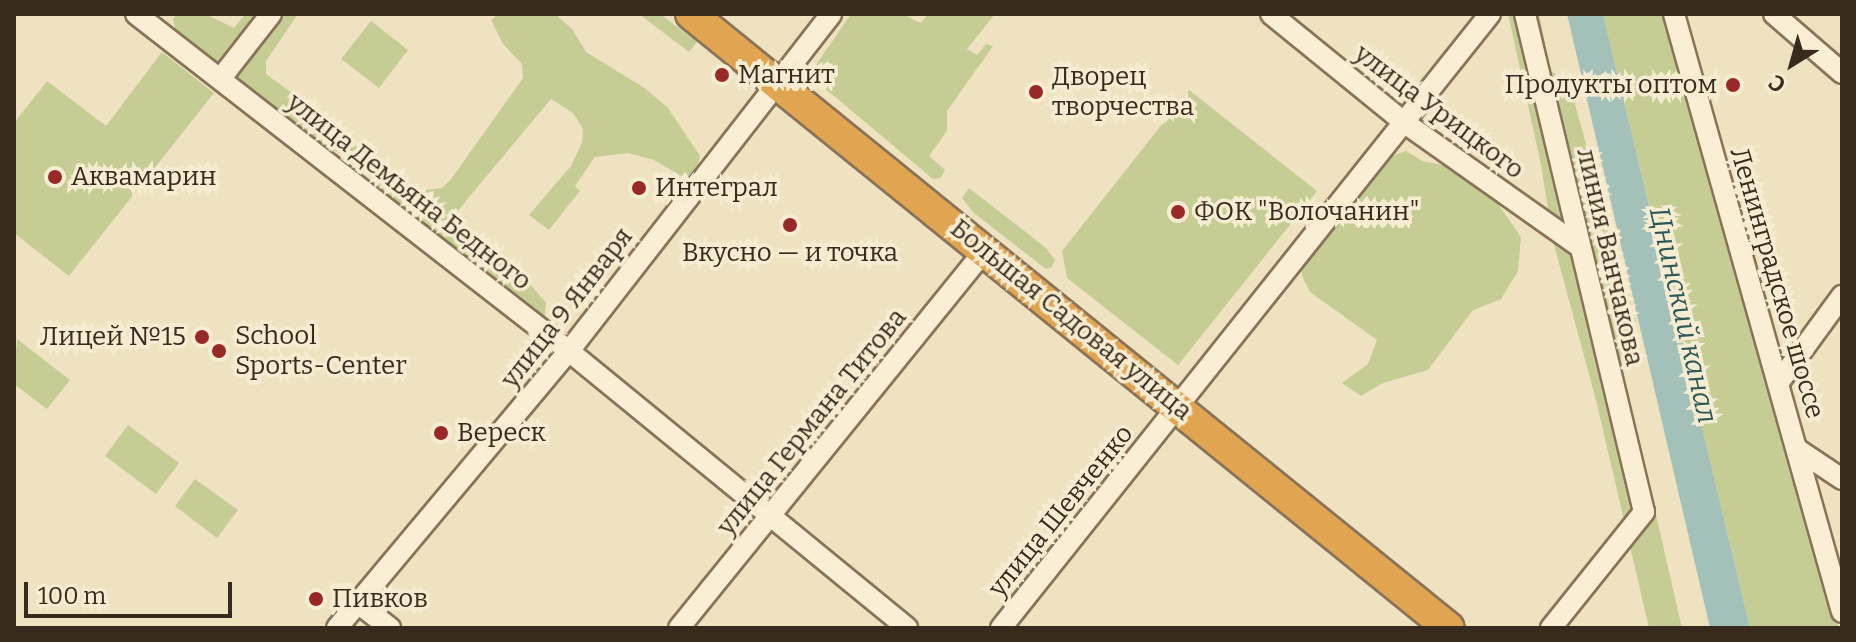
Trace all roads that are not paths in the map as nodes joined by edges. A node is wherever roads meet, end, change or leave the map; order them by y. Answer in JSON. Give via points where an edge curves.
{"nodes":[{"id":1,"x":136,"y":14,"type":"edge"},
{"id":2,"x":271,"y":14,"type":"edge"},
{"id":3,"x":691,"y":14,"type":"edge"},
{"id":4,"x":831,"y":14,"type":"edge"},
{"id":5,"x":1271,"y":14,"type":"edge"},
{"id":6,"x":1490,"y":14,"type":"edge"},
{"id":7,"x":1525,"y":14,"type":"edge"},
{"id":8,"x":1674,"y":14,"type":"edge"},
{"id":9,"x":1774,"y":14,"type":"edge"},
{"id":10,"x":1842,"y":73,"type":"edge"},
{"id":11,"x":221,"y":78,"type":"junction"},
{"id":12,"x":777,"y":80,"type":"junction"},
{"id":13,"x":1405,"y":123,"type":"junction"},
{"id":14,"x":1580,"y":247,"type":"junction"},
{"id":15,"x":985,"y":250,"type":"junction"},
{"id":16,"x":1842,"y":296,"type":"edge"},
{"id":17,"x":569,"y":351,"type":"junction"},
{"id":18,"x":1779,"y":382,"type":"junction"},
{"id":19,"x":1177,"y":406,"type":"junction"},
{"id":20,"x":1797,"y":449,"type":"junction"},
{"id":21,"x":1842,"y":479,"type":"edge"},
{"id":22,"x":769,"y":514,"type":"junction"},
{"id":23,"x":358,"y":603,"type":"junction"},
{"id":24,"x":1842,"y":612,"type":"edge"},
{"id":25,"x":337,"y":628,"type":"edge"},
{"id":26,"x":390,"y":628,"type":"edge"},
{"id":27,"x":679,"y":628,"type":"edge"},
{"id":28,"x":907,"y":628,"type":"edge"},
{"id":29,"x":1001,"y":628,"type":"edge"},
{"id":30,"x":1449,"y":628,"type":"edge"},
{"id":31,"x":1551,"y":628,"type":"edge"}],
"edges":[{"from":1,"to":11,"type":"street","name":"улица Демьяна Бедного"},
{"from":2,"to":11,"type":"street"},
{"from":3,"to":12,"type":"highway","name":"Большая Садовая улица"},
{"from":4,"to":12,"type":"street","name":"улица 9 Января"},
{"from":5,"to":13,"type":"street","name":"улица Урицкого"},
{"from":6,"to":13,"type":"street","name":"улица Шевченко"},
{"from":7,"to":14,"type":"street","name":"линия Ванчакова"},
{"from":8,"to":18,"type":"street","name":"Ленинградское шоссе"},
{"from":9,"to":10,"type":"street"},
{"from":11,"to":17,"type":"street","name":"улица Демьяна Бедного"},
{"from":12,"to":15,"type":"highway","name":"Большая Садовая улица"},
{"from":12,"to":17,"type":"street","name":"улица 9 Января"},
{"from":13,"to":14,"type":"street","name":"улица Урицкого"},
{"from":13,"to":19,"type":"street","name":"улица Шевченко"},
{"from":14,"to":31,"type":"street","name":"линия Ванчакова","via":[[1644,512]]},
{"from":15,"to":19,"type":"highway","name":"Большая Садовая улица"},
{"from":15,"to":22,"type":"street","name":"улица Германа Титова"},
{"from":16,"to":18,"type":"street"},
{"from":17,"to":22,"type":"street","name":"улица Демьяна Бедного"},
{"from":17,"to":23,"type":"street","name":"улица 9 Января"},
{"from":18,"to":20,"type":"street","name":"Ленинградское шоссе"},
{"from":19,"to":29,"type":"street","name":"улица Шевченко"},
{"from":19,"to":30,"type":"highway","name":"Большая Садовая улица"},
{"from":20,"to":21,"type":"street"},
{"from":20,"to":24,"type":"street","name":"Ленинградское шоссе"},
{"from":22,"to":27,"type":"street","name":"улица Германа Титова"},
{"from":22,"to":28,"type":"street","name":"улица Демьяна Бедного"},
{"from":23,"to":25,"type":"street","name":"улица 9 Января"},
{"from":23,"to":26,"type":"street"}]}
